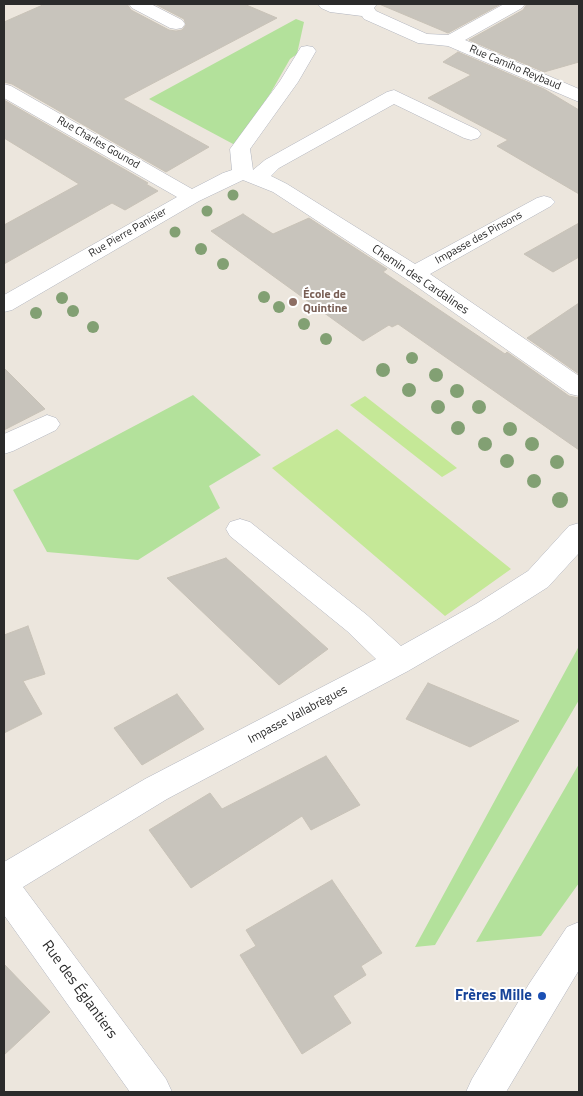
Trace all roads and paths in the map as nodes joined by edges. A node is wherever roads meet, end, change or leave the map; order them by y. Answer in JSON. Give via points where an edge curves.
{"nodes":[{"id":1,"x":138,"y":4,"type":"edge"},
{"id":2,"x":327,"y":4,"type":"edge"},
{"id":3,"x":516,"y":4,"type":"edge"},
{"id":4,"x":367,"y":7,"type":"edge"},
{"id":5,"x":176,"y":24,"type":"dead end"},
{"id":6,"x":450,"y":41,"type":"junction"},
{"id":7,"x":307,"y":51,"type":"dead end"},
{"id":8,"x":4,"y":90,"type":"edge"},
{"id":9,"x":579,"y":96,"type":"edge"},
{"id":10,"x":471,"y":134,"type":"dead end"},
{"id":11,"x":250,"y":176,"type":"junction"},
{"id":12,"x":192,"y":197,"type":"junction"},
{"id":13,"x":544,"y":202,"type":"dead end"},
{"id":14,"x":414,"y":274,"type":"junction"},
{"id":15,"x":4,"y":305,"type":"edge"},
{"id":16,"x":579,"y":388,"type":"edge"},
{"id":17,"x":47,"y":424,"type":"dead end"},
{"id":18,"x":4,"y":445,"type":"edge"},
{"id":19,"x":240,"y":529,"type":"dead end"},
{"id":20,"x":579,"y":533,"type":"edge"},
{"id":21,"x":398,"y":662,"type":"junction"},
{"id":22,"x":4,"y":880,"type":"edge"},
{"id":23,"x":4,"y":888,"type":"edge"},
{"id":24,"x":579,"y":939,"type":"edge"},
{"id":25,"x":153,"y":1092,"type":"edge"},
{"id":26,"x":485,"y":1092,"type":"edge"}],
"edges":[{"from":1,"to":5,"type":"street"},
{"from":2,"to":4,"type":"street","via":[[336,8]]},
{"from":3,"to":6,"type":"street"},
{"from":4,"to":6,"type":"street","name":"Rue Camiho Reybaud","via":[[370,15],[424,38]]},
{"from":6,"to":9,"type":"street","name":"Rue Camiho Reybaud"},
{"from":7,"to":11,"type":"street","via":[[289,82],[240,149]]},
{"from":8,"to":12,"type":"street","name":"Rue Charles Gounod"},
{"from":10,"to":11,"type":"street","via":[[394,96]]},
{"from":11,"to":12,"type":"street","name":"Rue Pierre Panisier","via":[[230,177]]},
{"from":11,"to":14,"type":"street","name":"Chemin des Cardalines","via":[[280,188]]},
{"from":12,"to":15,"type":"street","name":"Rue Pierre Panisier"},
{"from":13,"to":14,"type":"street","name":"Impasse des Pinsons"},
{"from":14,"to":16,"type":"street","name":"Chemin des Cardalines"},
{"from":17,"to":18,"type":"street"},
{"from":19,"to":21,"type":"street","via":[[357,623]]},
{"from":20,"to":21,"type":"street","name":"Impasse Vallabrègues","via":[[538,579]]},
{"from":21,"to":22,"type":"street","name":"Impasse Vallabrègues","via":[[156,789]]},
{"from":23,"to":25,"type":"street","name":"Rue des Églantiers"},
{"from":24,"to":26,"type":"street"}]}
